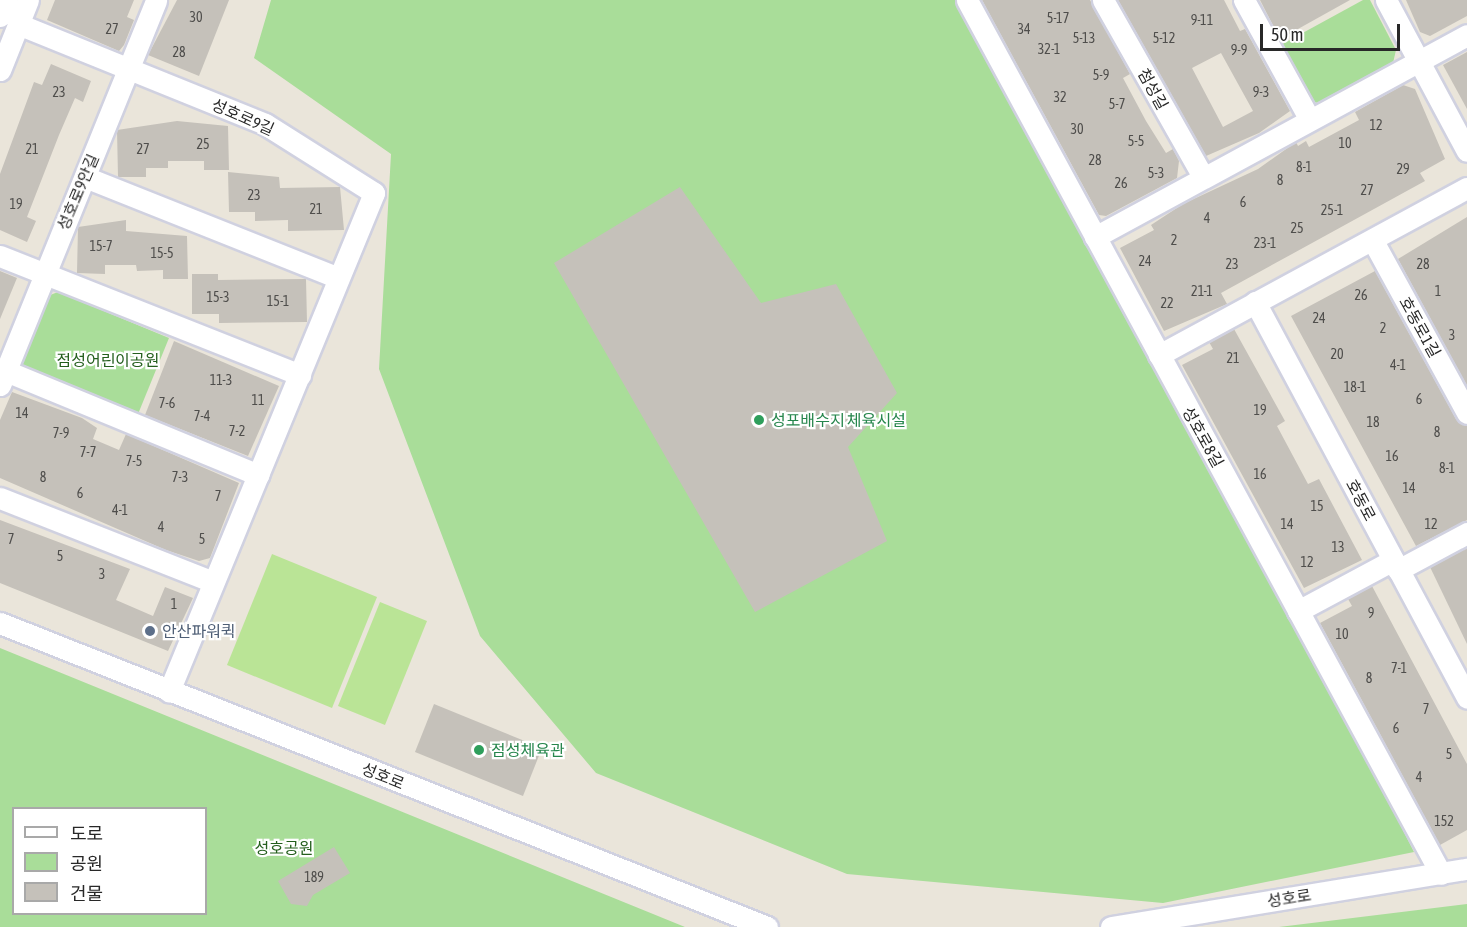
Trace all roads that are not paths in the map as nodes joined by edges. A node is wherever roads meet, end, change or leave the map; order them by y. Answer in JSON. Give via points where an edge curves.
{"nodes":[{"id":1,"x":7,"y":0,"type":"edge"},
{"id":2,"x":28,"y":0,"type":"edge"},
{"id":3,"x":156,"y":0,"type":"edge"},
{"id":4,"x":967,"y":0,"type":"edge"},
{"id":5,"x":1103,"y":0,"type":"edge"},
{"id":6,"x":1244,"y":0,"type":"edge"},
{"id":7,"x":1386,"y":0,"type":"edge"},
{"id":8,"x":9,"y":20,"type":"edge"},
{"id":9,"x":1467,"y":35,"type":"edge"},
{"id":10,"x":1420,"y":61,"type":"junction"},
{"id":11,"x":128,"y":68,"type":"junction"},
{"id":12,"x":0,"y":70,"type":"edge"},
{"id":13,"x":1309,"y":118,"type":"junction"},
{"id":14,"x":1467,"y":151,"type":"edge"},
{"id":15,"x":85,"y":177,"type":"junction"},
{"id":16,"x":1203,"y":177,"type":"junction"},
{"id":17,"x":1467,"y":188,"type":"edge"},
{"id":18,"x":1095,"y":237,"type":"junction"},
{"id":19,"x":1373,"y":242,"type":"junction"},
{"id":20,"x":0,"y":256,"type":"edge"},
{"id":21,"x":44,"y":273,"type":"junction"},
{"id":22,"x":339,"y":278,"type":"junction"},
{"id":23,"x":1255,"y":302,"type":"junction"},
{"id":24,"x":1159,"y":355,"type":"junction"},
{"id":25,"x":300,"y":375,"type":"junction"},
{"id":26,"x":3,"y":378,"type":"edge"},
{"id":27,"x":1467,"y":413,"type":"edge"},
{"id":28,"x":258,"y":475,"type":"junction"},
{"id":29,"x":0,"y":498,"type":"edge"},
{"id":30,"x":1467,"y":533,"type":"edge"},
{"id":31,"x":1396,"y":565,"type":"junction"},
{"id":32,"x":213,"y":582,"type":"junction"},
{"id":33,"x":1298,"y":610,"type":"junction"},
{"id":34,"x":0,"y":623,"type":"edge"},
{"id":35,"x":169,"y":691,"type":"junction"},
{"id":36,"x":1467,"y":698,"type":"edge"},
{"id":37,"x":1467,"y":869,"type":"edge"},
{"id":38,"x":1441,"y":874,"type":"junction"},
{"id":39,"x":767,"y":927,"type":"edge"},
{"id":40,"x":1111,"y":927,"type":"edge"}],
"edges":[{"from":1,"to":8,"type":"street"},
{"from":2,"to":8,"type":"street"},
{"from":3,"to":11,"type":"street","name":"성호로9안길"},
{"from":4,"to":18,"type":"street","name":"성호로8길"},
{"from":5,"to":16,"type":"street","name":"첨성길"},
{"from":6,"to":13,"type":"street"},
{"from":7,"to":10,"type":"street"},
{"from":8,"to":11,"type":"street","name":"성호로9길"},
{"from":8,"to":12,"type":"street"},
{"from":9,"to":10,"type":"street"},
{"from":10,"to":13,"type":"street"},
{"from":10,"to":14,"type":"street"},
{"from":11,"to":15,"type":"street","name":"성호로9안길"},
{"from":11,"to":22,"type":"street","name":"성호로9길","via":[[265,124],[374,193]]},
{"from":13,"to":16,"type":"street"},
{"from":15,"to":21,"type":"street","name":"성호로9안길"},
{"from":15,"to":22,"type":"street"},
{"from":16,"to":18,"type":"street"},
{"from":17,"to":19,"type":"street"},
{"from":18,"to":24,"type":"street","name":"성호로8길"},
{"from":19,"to":23,"type":"street"},
{"from":19,"to":27,"type":"street","name":"호동로1길"},
{"from":20,"to":21,"type":"street"},
{"from":21,"to":25,"type":"street"},
{"from":21,"to":26,"type":"street","name":"성호로9안길"},
{"from":22,"to":25,"type":"street","name":"성호로9길"},
{"from":23,"to":24,"type":"street"},
{"from":23,"to":31,"type":"street","name":"호동로"},
{"from":24,"to":33,"type":"street","name":"성호로8길"},
{"from":25,"to":28,"type":"street","name":"성호로9길"},
{"from":26,"to":28,"type":"street"},
{"from":28,"to":32,"type":"street","name":"성호로9길"},
{"from":29,"to":32,"type":"street"},
{"from":30,"to":31,"type":"street"},
{"from":31,"to":33,"type":"street"},
{"from":31,"to":36,"type":"street","name":"호동로"},
{"from":32,"to":35,"type":"street","name":"성호로9길"},
{"from":33,"to":38,"type":"street","name":"성호로8길"},
{"from":34,"to":35,"type":"street","name":"성호로"},
{"from":35,"to":39,"type":"street","name":"성호로"},
{"from":37,"to":38,"type":"street","name":"성호로"},
{"from":38,"to":40,"type":"street","name":"성호로"}]}
